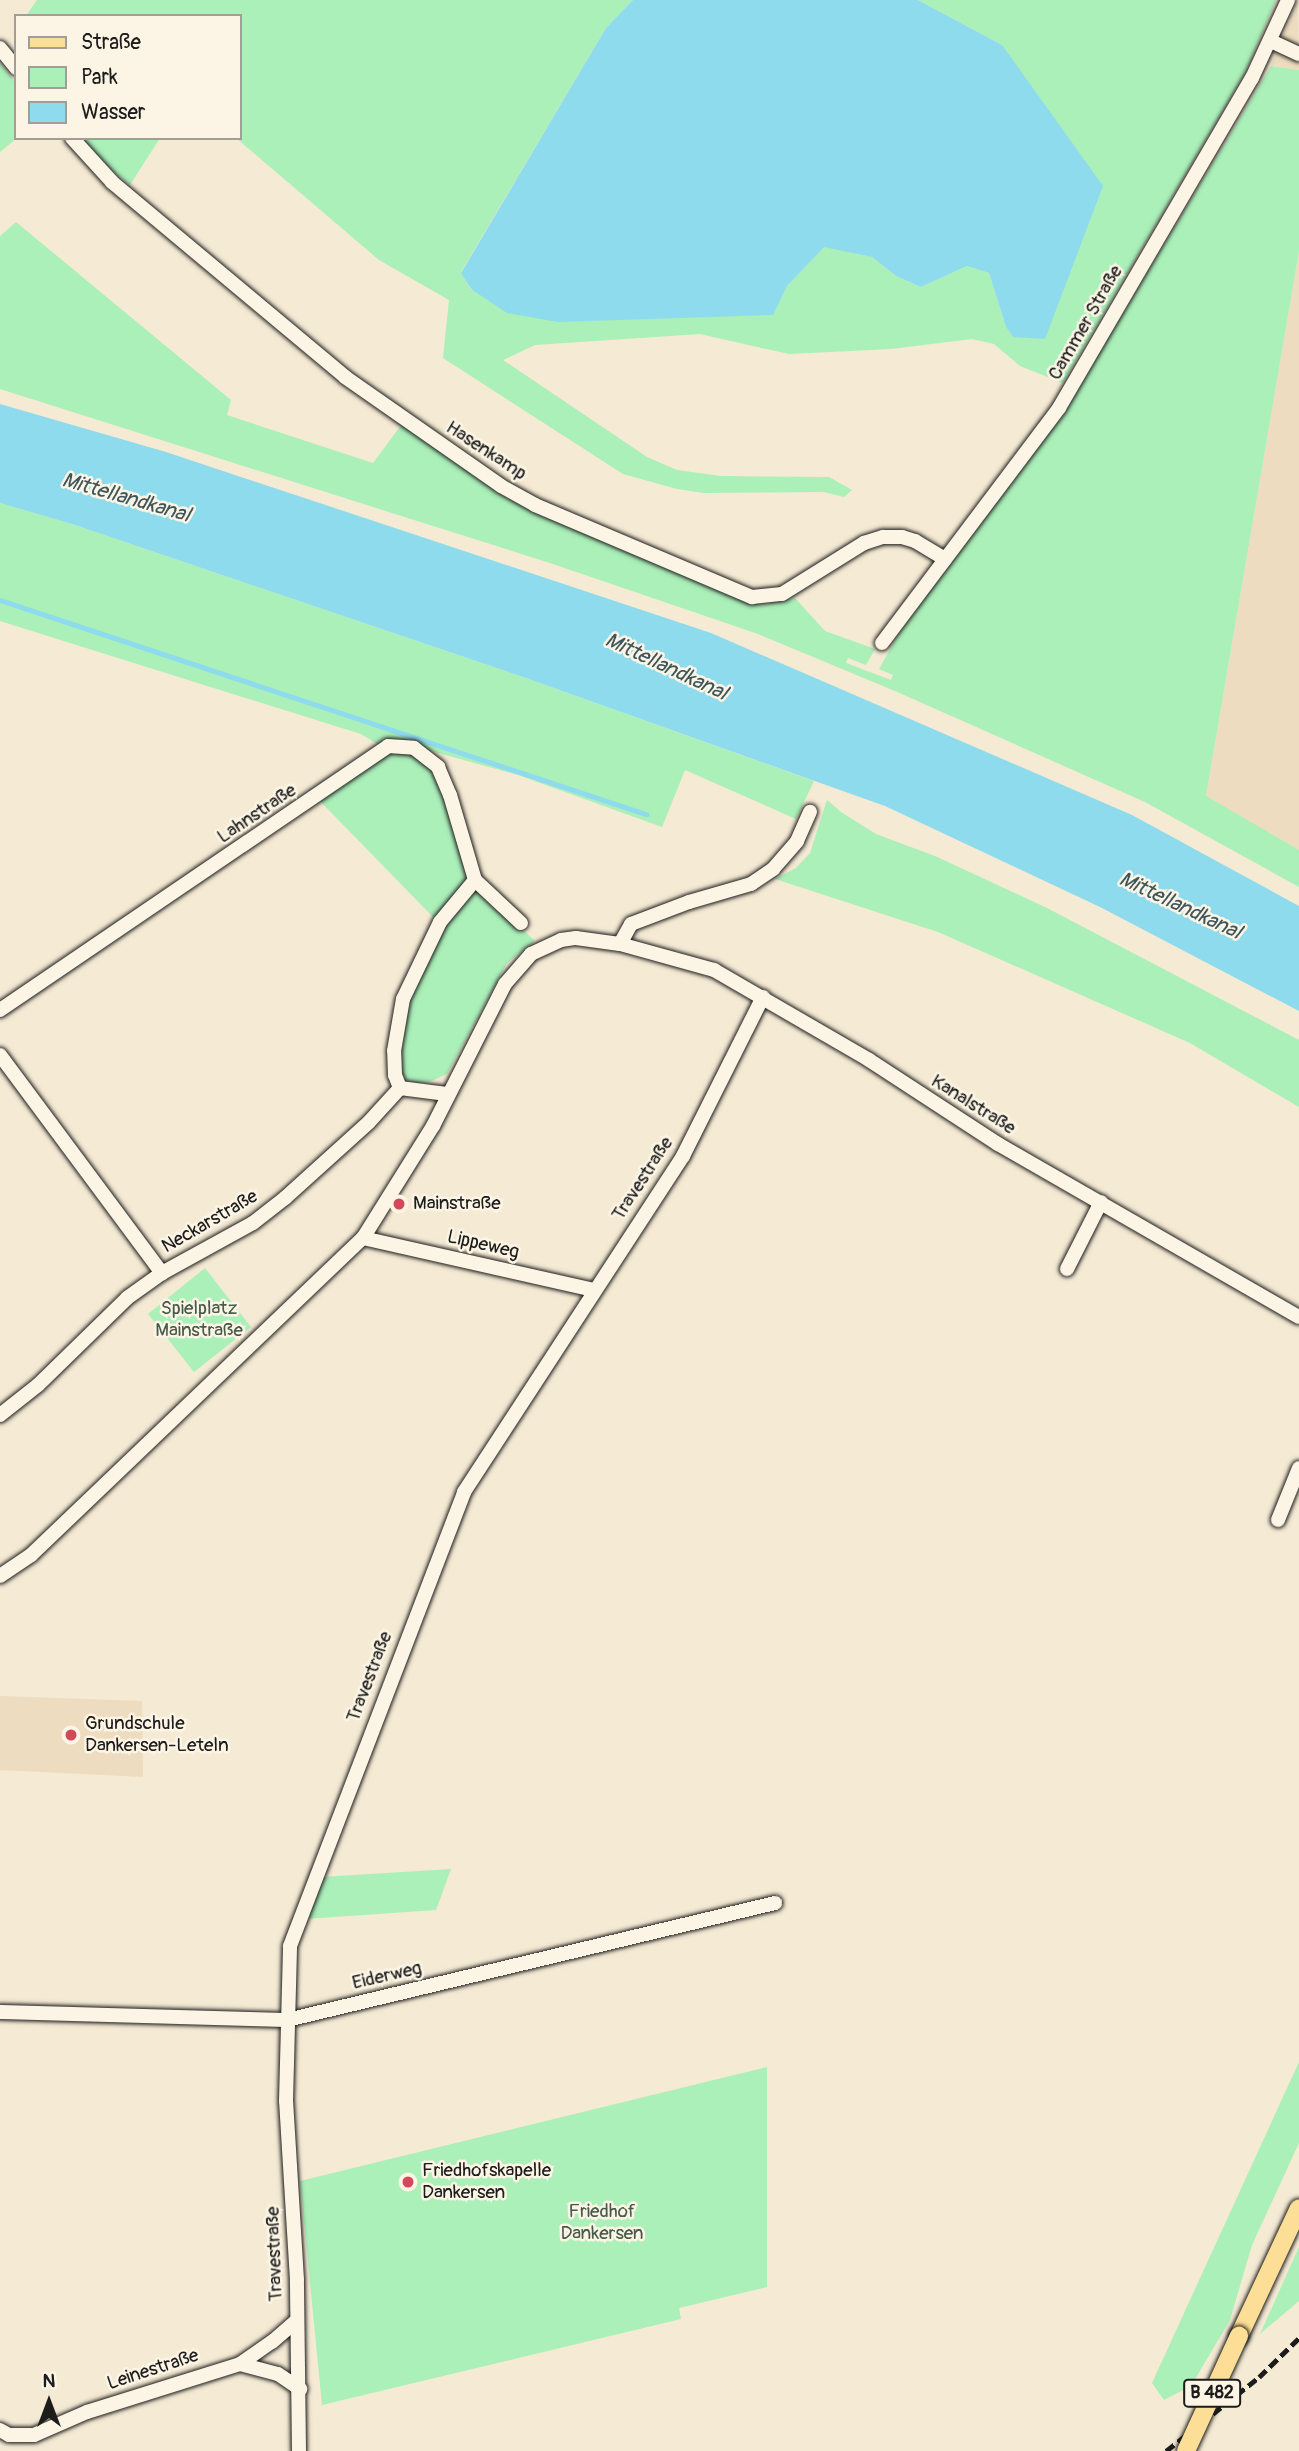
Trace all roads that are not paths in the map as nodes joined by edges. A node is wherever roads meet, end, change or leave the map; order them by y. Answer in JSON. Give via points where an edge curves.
{"nodes":[{"id":1,"x":1288,"y":0,"type":"edge"},
{"id":2,"x":1270,"y":41,"type":"junction"},
{"id":3,"x":0,"y":48,"type":"edge"},
{"id":4,"x":1299,"y":54,"type":"edge"},
{"id":5,"x":14,"y":66,"type":"edge"},
{"id":6,"x":74,"y":140,"type":"edge"},
{"id":7,"x":945,"y":559,"type":"junction"},
{"id":8,"x":882,"y":643,"type":"dead end"},
{"id":9,"x":810,"y":812,"type":"dead end"},
{"id":10,"x":475,"y":880,"type":"junction"},
{"id":11,"x":521,"y":923,"type":"dead end"},
{"id":12,"x":620,"y":944,"type":"junction"},
{"id":13,"x":763,"y":997,"type":"junction"},
{"id":14,"x":0,"y":1010,"type":"edge"},
{"id":15,"x":0,"y":1055,"type":"edge"},
{"id":16,"x":400,"y":1088,"type":"junction"},
{"id":17,"x":447,"y":1094,"type":"junction"},
{"id":18,"x":1101,"y":1202,"type":"junction"},
{"id":19,"x":363,"y":1238,"type":"junction"},
{"id":20,"x":1067,"y":1269,"type":"dead end"},
{"id":21,"x":162,"y":1273,"type":"junction"},
{"id":22,"x":594,"y":1290,"type":"junction"},
{"id":23,"x":1299,"y":1317,"type":"edge"},
{"id":24,"x":0,"y":1415,"type":"edge"},
{"id":25,"x":1299,"y":1468,"type":"edge"},
{"id":26,"x":1293,"y":1504,"type":"edge"},
{"id":27,"x":1278,"y":1520,"type":"dead end"},
{"id":28,"x":0,"y":1576,"type":"edge"},
{"id":29,"x":775,"y":1903,"type":"dead end"},
{"id":30,"x":0,"y":2012,"type":"edge"},
{"id":31,"x":287,"y":2020,"type":"junction"},
{"id":32,"x":1299,"y":2208,"type":"edge"},
{"id":33,"x":297,"y":2320,"type":"junction"},
{"id":34,"x":240,"y":2364,"type":"junction"},
{"id":35,"x":300,"y":2389,"type":"junction"},
{"id":36,"x":0,"y":2430,"type":"edge"},
{"id":37,"x":299,"y":2451,"type":"edge"},
{"id":38,"x":1186,"y":2451,"type":"edge"}],
"edges":[{"from":1,"to":2,"type":"street","name":"Cammer Straße"},
{"from":2,"to":4,"type":"street"},
{"from":2,"to":7,"type":"street","name":"Cammer Straße","via":[[1059,408]]},
{"from":3,"to":5,"type":"street"},
{"from":6,"to":7,"type":"street","name":"Hasenkamp","via":[[133,200],[345,377],[501,486],[578,525],[752,597],[774,597],[792,590],[864,543],[883,537],[915,541]]},
{"from":7,"to":8,"type":"street","name":"Cammer Straße"},
{"from":9,"to":12,"type":"street","via":[[797,841],[773,869],[751,884],[631,924]]},
{"from":10,"to":11,"type":"street","name":"Lahnstraße"},
{"from":10,"to":14,"type":"street","name":"Lahnstraße","via":[[439,767],[414,748],[388,746]]},
{"from":10,"to":16,"type":"street","via":[[440,922],[403,999],[394,1051]]},
{"from":12,"to":13,"type":"street","name":"Kanalstraße","via":[[714,970]]},
{"from":12,"to":17,"type":"street","via":[[569,939],[531,954],[505,984]]},
{"from":13,"to":18,"type":"street","name":"Kanalstraße","via":[[998,1144]]},
{"from":13,"to":22,"type":"street","name":"Travestraße","via":[[683,1156]]},
{"from":15,"to":21,"type":"street"},
{"from":16,"to":17,"type":"street"},
{"from":16,"to":21,"type":"street","name":"Neckarstraße","via":[[369,1122],[267,1213]]},
{"from":17,"to":19,"type":"street","via":[[433,1126]]},
{"from":18,"to":20,"type":"street"},
{"from":18,"to":23,"type":"street","name":"Kanalstraße"},
{"from":19,"to":22,"type":"street","name":"Lippeweg"},
{"from":19,"to":28,"type":"street","via":[[31,1555]]},
{"from":21,"to":24,"type":"street","name":"Neckarstraße","via":[[127,1298],[38,1385]]},
{"from":22,"to":31,"type":"street","name":"Travestraße","via":[[464,1492],[451,1520],[290,1945]]},
{"from":25,"to":26,"type":"street"},
{"from":26,"to":27,"type":"street"},
{"from":29,"to":31,"type":"street","name":"Eiderweg"},
{"from":30,"to":31,"type":"street","name":"Eiderweg"},
{"from":31,"to":33,"type":"street","name":"Travestraße","via":[[286,2101]]},
{"from":32,"to":38,"type":"main road","number":"B 482","bridge":true},
{"from":33,"to":34,"type":"street","name":"Leinestraße"},
{"from":33,"to":35,"type":"street","name":"Travestraße"},
{"from":34,"to":35,"type":"street","via":[[278,2374]]},
{"from":34,"to":36,"type":"street","name":"Leinestraße","via":[[87,2412],[34,2435],[9,2435]]},
{"from":35,"to":37,"type":"street","name":"Travestraße"}]}
